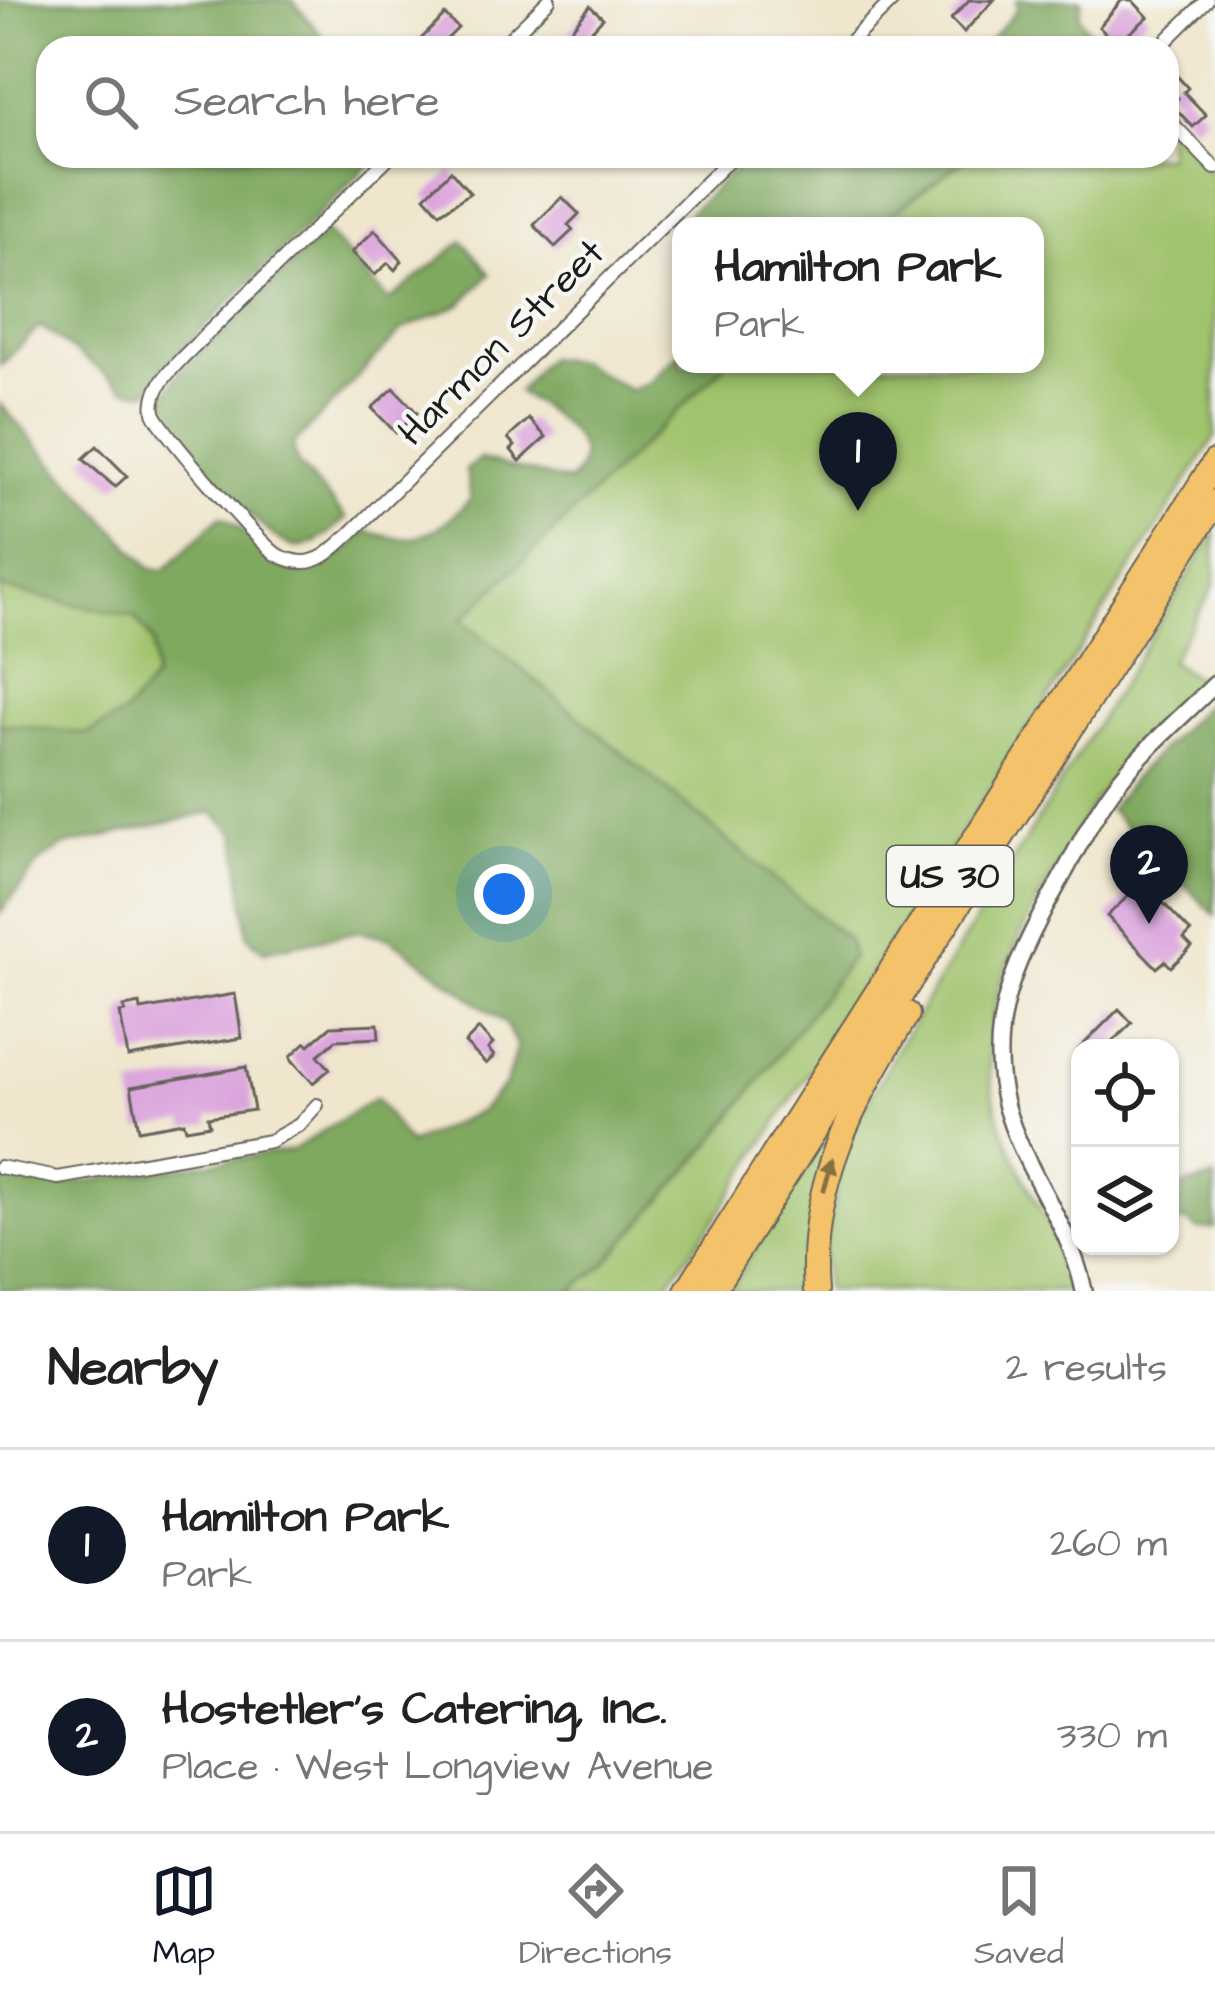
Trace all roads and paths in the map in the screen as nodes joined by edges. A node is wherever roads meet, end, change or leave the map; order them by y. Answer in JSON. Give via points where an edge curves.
{"nodes":[{"id":1,"x":549,"y":0,"type":"edge"},
{"id":2,"x":893,"y":0,"type":"edge"},
{"id":3,"x":1208,"y":0,"type":"edge"},
{"id":4,"x":512,"y":36,"type":"edge"},
{"id":5,"x":856,"y":36,"type":"edge"},
{"id":6,"x":1171,"y":36,"type":"edge"},
{"id":7,"x":1179,"y":130,"type":"edge"},
{"id":8,"x":378,"y":168,"type":"edge"},
{"id":9,"x":722,"y":168,"type":"edge"},
{"id":10,"x":1215,"y":168,"type":"edge"},
{"id":11,"x":672,"y":217,"type":"edge"},
{"id":12,"x":672,"y":217,"type":"edge"},
{"id":13,"x":1215,"y":462,"type":"edge"},
{"id":14,"x":1215,"y":502,"type":"edge"},
{"id":15,"x":1169,"y":573,"type":"junction"},
{"id":16,"x":1215,"y":684,"type":"edge"},
{"id":17,"x":317,"y":1105,"type":"dead end"},
{"id":18,"x":0,"y":1168,"type":"edge"},
{"id":19,"x":724,"y":1234,"type":"junction"},
{"id":20,"x":675,"y":1291,"type":"edge"},
{"id":21,"x":687,"y":1291,"type":"edge"},
{"id":22,"x":712,"y":1291,"type":"edge"},
{"id":23,"x":816,"y":1291,"type":"edge"},
{"id":24,"x":1084,"y":1291,"type":"edge"}],
"edges":[{"from":1,"to":4,"type":"street"},
{"from":2,"to":5,"type":"street"},
{"from":3,"to":6,"type":"street"},
{"from":7,"to":10,"type":"street"},
{"from":8,"to":12,"type":"street","name":"Harmon Street","via":[[184,356],[157,390],[153,409],[276,554],[305,562],[350,534]]},
{"from":9,"to":11,"type":"street","name":"Harmon Street"},
{"from":13,"to":19,"type":"highway","number":"US 30"},
{"from":14,"to":15,"type":"highway","number":"US 30"},
{"from":15,"to":22,"type":"highway","number":"US 30"},
{"from":23,"to":15,"type":"highway","one_way":true,"via":[[817,1222],[845,1124]]},
{"from":16,"to":24,"type":"street","via":[[1105,801],[1025,944],[1004,1000],[998,1057],[1005,1104]]},
{"from":17,"to":18,"type":"street","via":[[270,1142],[58,1178]]},
{"from":19,"to":20,"type":"highway"},
{"from":19,"to":21,"type":"highway","number":"US 30"}]}
